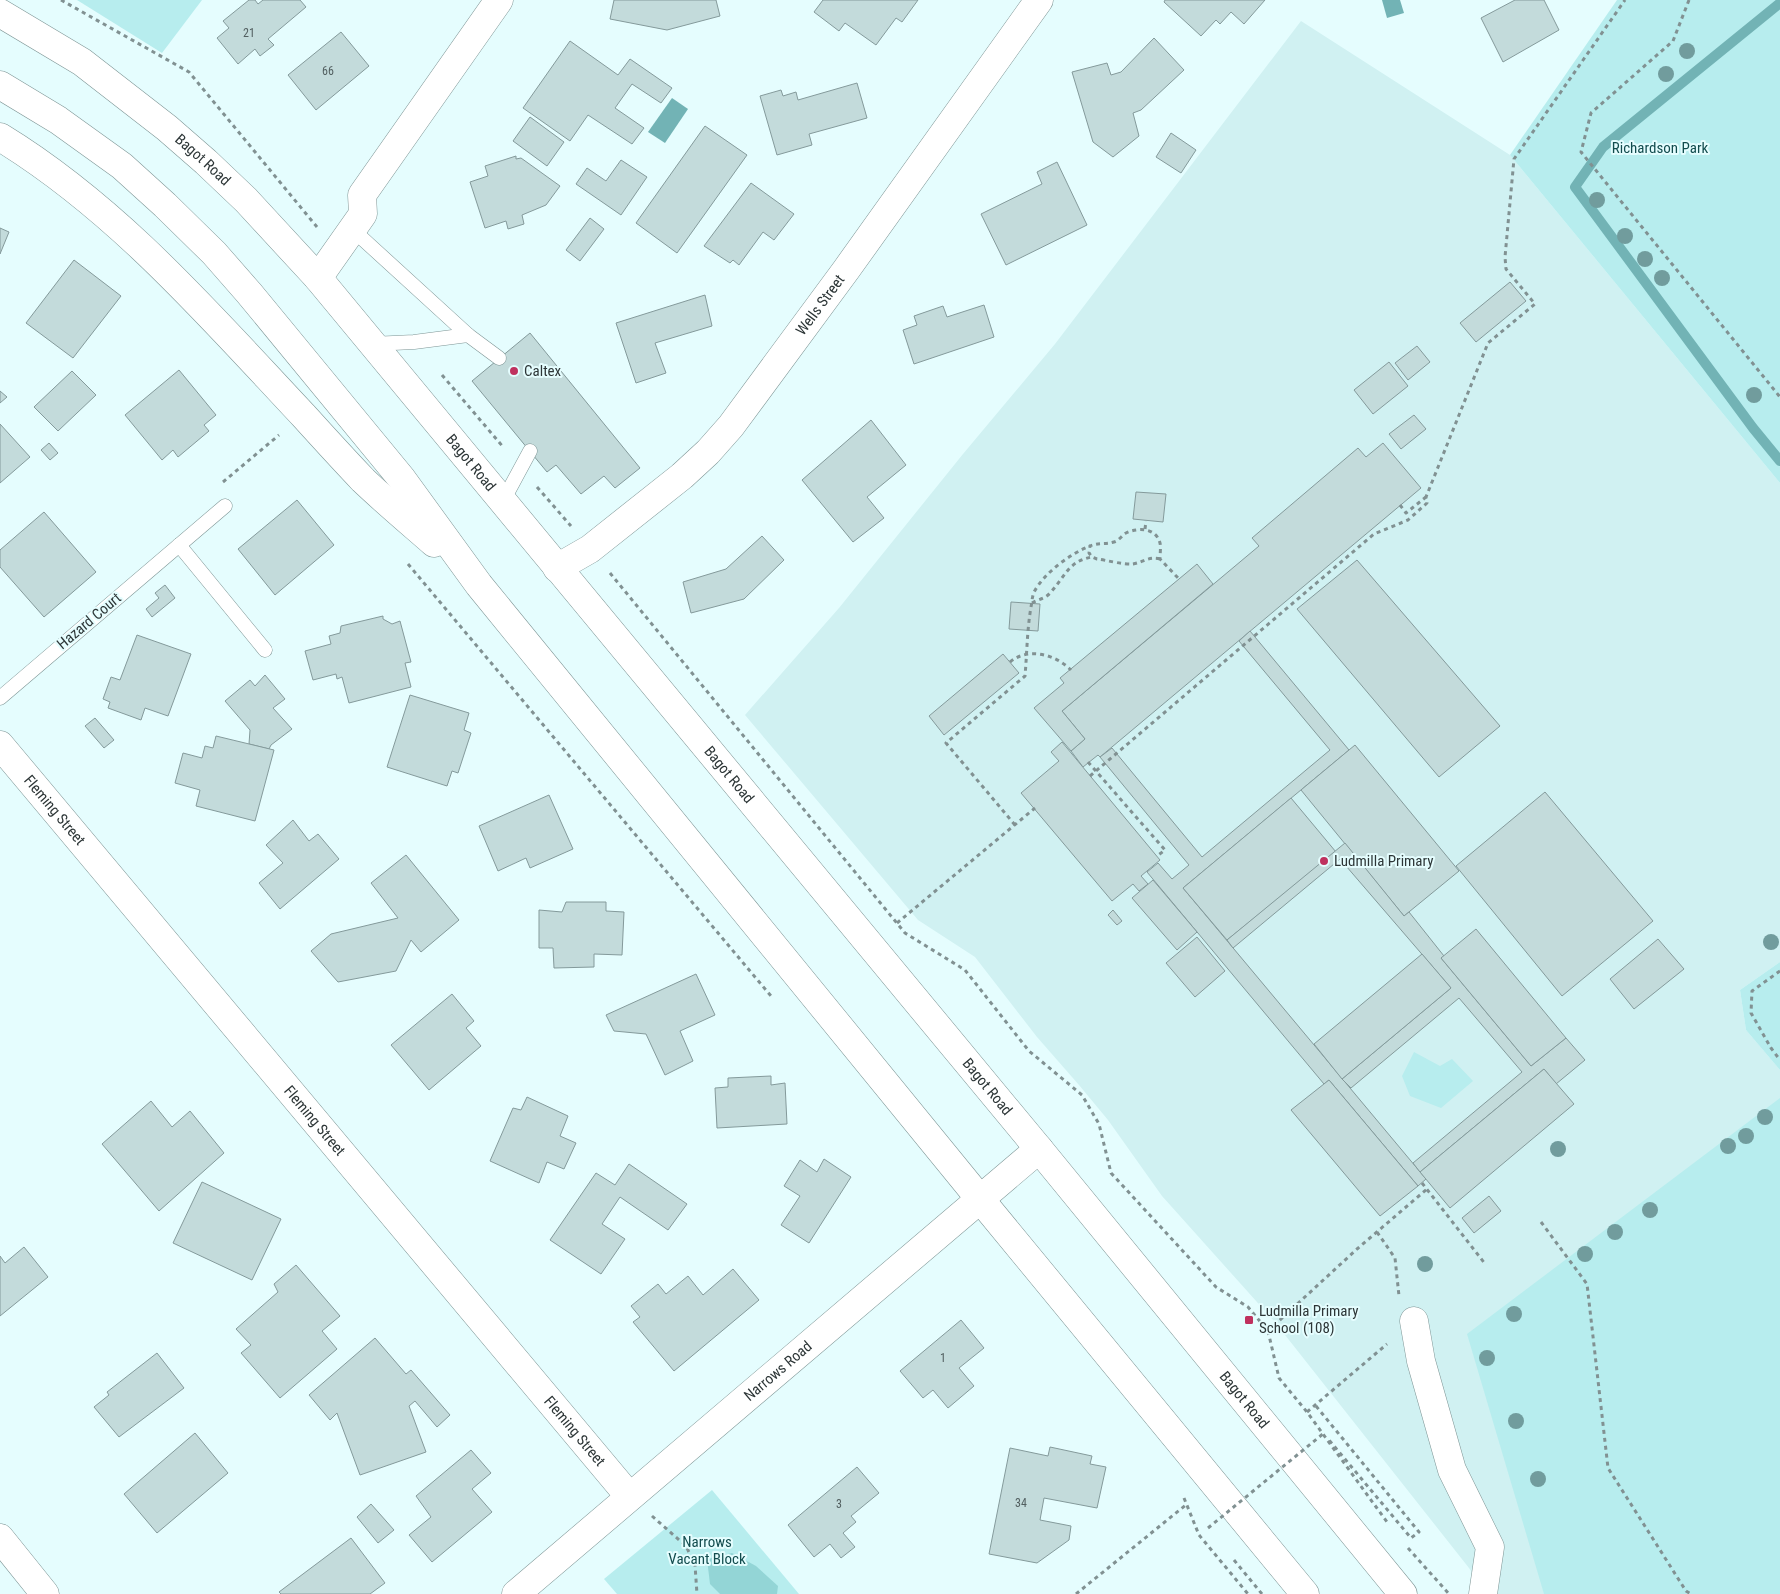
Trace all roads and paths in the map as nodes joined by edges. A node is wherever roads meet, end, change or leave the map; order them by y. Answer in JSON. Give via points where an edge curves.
{"nodes":[{"id":1,"x":61,"y":0,"type":"edge"},
{"id":2,"x":499,"y":0,"type":"edge"},
{"id":3,"x":1039,"y":0,"type":"edge"},
{"id":4,"x":1625,"y":0,"type":"edge"},
{"id":5,"x":1689,"y":0,"type":"edge"},
{"id":6,"x":0,"y":13,"type":"edge"},
{"id":7,"x":0,"y":85,"type":"edge"},
{"id":8,"x":0,"y":137,"type":"edge"},
{"id":9,"x":351,"y":232,"type":"junction"},
{"id":10,"x":318,"y":278,"type":"junction"},
{"id":11,"x":468,"y":335,"type":"junction"},
{"id":12,"x":414,"y":342,"type":"junction"},
{"id":13,"x":372,"y":344,"type":"junction"},
{"id":14,"x":499,"y":358,"type":"dead end"},
{"id":15,"x":1780,"y":397,"type":"edge"},
{"id":16,"x":284,"y":431,"type":"dead end"},
{"id":17,"x":530,"y":451,"type":"dead end"},
{"id":18,"x":520,"y":468,"type":"junction"},
{"id":19,"x":1426,"y":497,"type":"junction"},
{"id":20,"x":503,"y":501,"type":"junction"},
{"id":21,"x":1400,"y":505,"type":"dead end"},
{"id":22,"x":225,"y":506,"type":"joint"},
{"id":23,"x":1146,"y":521,"type":"dead end"},
{"id":24,"x":1145,"y":529,"type":"junction"},
{"id":25,"x":179,"y":545,"type":"junction"},
{"id":26,"x":1090,"y":546,"type":"junction"},
{"id":27,"x":590,"y":549,"type":"junction"},
{"id":28,"x":1092,"y":557,"type":"junction"},
{"id":29,"x":1160,"y":559,"type":"junction"},
{"id":30,"x":558,"y":568,"type":"junction"},
{"id":31,"x":1179,"y":579,"type":"dead end"},
{"id":32,"x":476,"y":581,"type":"junction"},
{"id":33,"x":1032,"y":603,"type":"junction"},
{"id":34,"x":447,"y":611,"type":"dead end"},
{"id":35,"x":265,"y":650,"type":"dead end"},
{"id":36,"x":1027,"y":653,"type":"junction"},
{"id":37,"x":1010,"y":662,"type":"dead end"},
{"id":38,"x":1071,"y":670,"type":"dead end"},
{"id":39,"x":0,"y":698,"type":"edge"},
{"id":40,"x":0,"y":745,"type":"edge"},
{"id":41,"x":1088,"y":762,"type":"dead end"},
{"id":42,"x":1096,"y":771,"type":"junction"},
{"id":43,"x":1090,"y":776,"type":"dead end"},
{"id":44,"x":1035,"y":808,"type":"dead end"},
{"id":45,"x":1015,"y":825,"type":"junction"},
{"id":46,"x":1157,"y":856,"type":"dead end"},
{"id":47,"x":897,"y":923,"type":"junction"},
{"id":48,"x":1780,"y":971,"type":"edge"},
{"id":49,"x":773,"y":998,"type":"dead end"},
{"id":50,"x":1780,"y":1060,"type":"edge"},
{"id":51,"x":1039,"y":1149,"type":"junction"},
{"id":52,"x":1422,"y":1183,"type":"dead end"},
{"id":53,"x":1427,"y":1189,"type":"junction"},
{"id":54,"x":980,"y":1199,"type":"junction"},
{"id":55,"x":1541,"y":1222,"type":"dead end"},
{"id":56,"x":1377,"y":1232,"type":"junction"},
{"id":57,"x":1486,"y":1264,"type":"dead end"},
{"id":58,"x":1406,"y":1312,"type":"junction"},
{"id":59,"x":1268,"y":1332,"type":"junction"},
{"id":60,"x":1387,"y":1337,"type":"dead end"},
{"id":61,"x":1377,"y":1352,"type":"junction"},
{"id":62,"x":1316,"y":1406,"type":"junction"},
{"id":63,"x":1307,"y":1412,"type":"junction"},
{"id":64,"x":630,"y":1496,"type":"junction"},
{"id":65,"x":1187,"y":1504,"type":"dead end"},
{"id":66,"x":1390,"y":1526,"type":"dead end"},
{"id":67,"x":1208,"y":1528,"type":"dead end"},
{"id":68,"x":1199,"y":1535,"type":"dead end"},
{"id":69,"x":0,"y":1538,"type":"edge"},
{"id":70,"x":1407,"y":1546,"type":"dead end"},
{"id":71,"x":45,"y":1594,"type":"edge"},
{"id":72,"x":516,"y":1594,"type":"edge"},
{"id":73,"x":697,"y":1594,"type":"edge"},
{"id":74,"x":1076,"y":1594,"type":"edge"},
{"id":75,"x":1248,"y":1594,"type":"edge"},
{"id":76,"x":1305,"y":1594,"type":"edge"},
{"id":77,"x":1403,"y":1594,"type":"edge"},
{"id":78,"x":1449,"y":1594,"type":"edge"},
{"id":79,"x":1483,"y":1594,"type":"edge"},
{"id":80,"x":1691,"y":1594,"type":"edge"}],
"edges":[{"from":1,"to":9,"type":"path","via":[[189,72]]},
{"from":2,"to":9,"type":"main road","via":[[362,195]]},
{"from":3,"to":27,"type":"main road","name":"Wells Street","via":[[731,426],[682,476]]},
{"from":4,"to":19,"type":"path","via":[[1514,159],[1506,268],[1534,304],[1488,343]]},
{"from":5,"to":15,"type":"path","via":[[1673,40],[1590,113],[1581,152]]},
{"from":6,"to":10,"type":"main road","name":"Bagot Road","via":[[82,62],[167,128],[246,200]]},
{"from":7,"to":32,"type":"main road","via":[[58,120],[122,166],[214,253],[402,479]]},
{"from":8,"to":32,"type":"main road","via":[[75,190],[173,276],[364,480]]},
{"from":9,"to":10,"type":"main road"},
{"from":9,"to":11,"type":"lane"},
{"from":10,"to":13,"type":"main road","name":"Bagot Road"},
{"from":11,"to":12,"type":"lane"},
{"from":11,"to":14,"type":"lane"},
{"from":12,"to":13,"type":"lane"},
{"from":12,"to":18,"type":"path"},
{"from":13,"to":20,"type":"main road","name":"Bagot Road"},
{"from":16,"to":22,"type":"path","via":[[212,492]]},
{"from":17,"to":18,"type":"lane"},
{"from":18,"to":20,"type":"lane"},
{"from":18,"to":27,"type":"path"},
{"from":19,"to":21,"type":"path","via":[[1406,512]]},
{"from":19,"to":42,"type":"path","via":[[1427,504],[1408,520],[1374,534]]},
{"from":20,"to":30,"type":"main road","name":"Bagot Road"},
{"from":22,"to":25,"type":"lane","name":"Hazard Court"},
{"from":23,"to":24,"type":"path"},
{"from":24,"to":26,"type":"path","via":[[1126,533],[1114,542]]},
{"from":24,"to":29,"type":"path","via":[[1158,539]]},
{"from":25,"to":35,"type":"lane"},
{"from":25,"to":39,"type":"lane","name":"Hazard Court"},
{"from":26,"to":28,"type":"path"},
{"from":26,"to":33,"type":"path","via":[[1079,550],[1043,580],[1034,593]]},
{"from":27,"to":30,"type":"main road","name":"Wells Street"},
{"from":27,"to":47,"type":"path"},
{"from":28,"to":29,"type":"path","via":[[1132,564],[1146,558]]},
{"from":28,"to":33,"type":"path","via":[[1072,566],[1050,594]]},
{"from":29,"to":31,"type":"path"},
{"from":30,"to":51,"type":"main road","name":"Bagot Road"},
{"from":32,"to":54,"type":"main road"},
{"from":33,"to":36,"type":"path"},
{"from":34,"to":49,"type":"path"},
{"from":36,"to":37,"type":"path"},
{"from":36,"to":38,"type":"path","via":[[1056,658]]},
{"from":36,"to":45,"type":"path","via":[[1024,676],[946,743]]},
{"from":40,"to":64,"type":"main road","name":"Fleming Street"},
{"from":41,"to":42,"type":"path"},
{"from":42,"to":43,"type":"path"},
{"from":42,"to":46,"type":"path","via":[[1165,850]]},
{"from":44,"to":45,"type":"path"},
{"from":45,"to":47,"type":"path"},
{"from":47,"to":59,"type":"path","via":[[905,933],[965,970],[1029,1051],[1082,1095],[1099,1124],[1111,1173],[1216,1287],[1248,1307]]},
{"from":48,"to":50,"type":"path","via":[[1752,991],[1751,1013]]},
{"from":51,"to":54,"type":"main road","name":"Narrows Road"},
{"from":51,"to":77,"type":"main road","name":"Bagot Road"},
{"from":52,"to":53,"type":"path"},
{"from":53,"to":56,"type":"path"},
{"from":53,"to":57,"type":"path"},
{"from":54,"to":64,"type":"main road","name":"Narrows Road"},
{"from":54,"to":76,"type":"main road"},
{"from":55,"to":80,"type":"path","via":[[1587,1284],[1608,1468],[1686,1591]]},
{"from":56,"to":58,"type":"path","via":[[1395,1258]]},
{"from":56,"to":59,"type":"path"},
{"from":58,"to":61,"type":"path"},
{"from":58,"to":79,"type":"main road","via":[[1452,1470],[1490,1547]]},
{"from":59,"to":63,"type":"path","via":[[1279,1378]]},
{"from":60,"to":61,"type":"path"},
{"from":61,"to":62,"type":"path"},
{"from":62,"to":63,"type":"path"},
{"from":62,"to":67,"type":"path","bridge":true,"via":[[1419,1532],[1412,1538],[1324,1433]]},
{"from":63,"to":66,"type":"path"},
{"from":64,"to":72,"type":"main road","name":"Narrows Road"},
{"from":64,"to":73,"type":"path","via":[[686,1546],[695,1565]]},
{"from":65,"to":74,"type":"path"},
{"from":68,"to":75,"type":"path"},
{"from":69,"to":71,"type":"main road"},
{"from":70,"to":78,"type":"path"}]}
